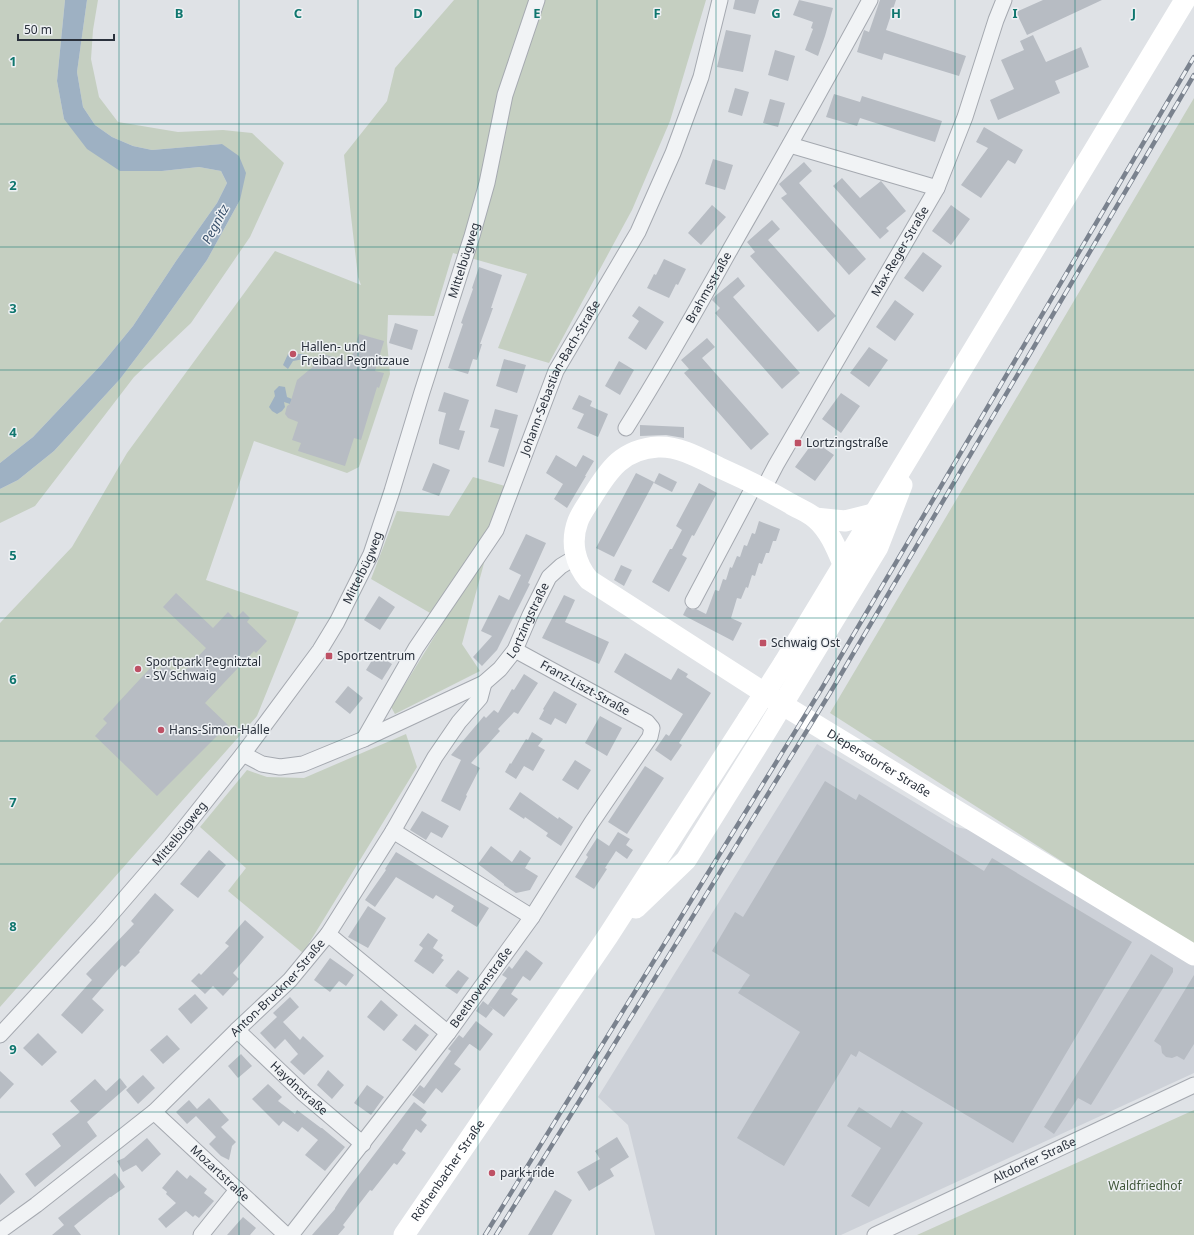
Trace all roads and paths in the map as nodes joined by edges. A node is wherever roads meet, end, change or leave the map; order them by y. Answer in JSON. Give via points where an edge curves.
{"nodes":[{"id":1,"x":537,"y":0,"type":"edge"},
{"id":2,"x":720,"y":0,"type":"edge"},
{"id":3,"x":870,"y":0,"type":"edge"},
{"id":4,"x":1004,"y":0,"type":"edge"},
{"id":5,"x":1185,"y":0,"type":"edge"},
{"id":6,"x":790,"y":145,"type":"junction"},
{"id":7,"x":937,"y":188,"type":"junction"},
{"id":8,"x":626,"y":428,"type":"dead end"},
{"id":9,"x":918,"y":441,"type":"junction"},
{"id":10,"x":760,"y":486,"type":"junction"},
{"id":11,"x":873,"y":514,"type":"junction"},
{"id":12,"x":815,"y":518,"type":"junction"},
{"id":13,"x":576,"y":558,"type":"junction"},
{"id":14,"x":843,"y":564,"type":"junction"},
{"id":15,"x":693,"y":601,"type":"dead end"},
{"id":16,"x":515,"y":650,"type":"junction"},
{"id":17,"x":484,"y":683,"type":"junction"},
{"id":18,"x":783,"y":705,"type":"junction"},
{"id":19,"x":652,"y":728,"type":"joint"},
{"id":20,"x":364,"y":739,"type":"junction"},
{"id":21,"x":244,"y":754,"type":"junction"},
{"id":22,"x":393,"y":831,"type":"junction"},
{"id":23,"x":532,"y":917,"type":"junction"},
{"id":24,"x":328,"y":934,"type":"junction"},
{"id":25,"x":608,"y":936,"type":"junction"},
{"id":26,"x":1194,"y":955,"type":"edge"},
{"id":27,"x":237,"y":1030,"type":"junction"},
{"id":28,"x":448,"y":1033,"type":"junction"},
{"id":29,"x":0,"y":1035,"type":"edge"},
{"id":30,"x":1194,"y":1085,"type":"edge"},
{"id":31,"x":154,"y":1112,"type":"junction"},
{"id":32,"x":363,"y":1144,"type":"junction"},
{"id":33,"x":237,"y":1190,"type":"junction"},
{"id":34,"x":0,"y":1231,"type":"edge"},
{"id":35,"x":201,"y":1235,"type":"edge"},
{"id":36,"x":286,"y":1235,"type":"edge"},
{"id":37,"x":291,"y":1235,"type":"edge"},
{"id":38,"x":404,"y":1235,"type":"edge"},
{"id":39,"x":875,"y":1235,"type":"edge"}],
"edges":[{"from":1,"to":21,"type":"street","name":"Mittelbügweg","via":[[506,95],[488,183],[371,554],[320,650]]},
{"from":2,"to":20,"type":"street","name":"Johann-Sebastian-Bach-Straße","via":[[701,76],[673,154],[638,232],[556,371],[496,530],[416,648]]},
{"from":3,"to":6,"type":"street","name":"Brahmsstraße"},
{"from":4,"to":7,"type":"street","name":"Max-Reger-Straße","via":[[965,118]]},
{"from":5,"to":9,"type":"main road"},
{"from":6,"to":7,"type":"street"},
{"from":6,"to":8,"type":"street","name":"Brahmsstraße","via":[[654,384]]},
{"from":7,"to":10,"type":"street","name":"Max-Reger-Straße","via":[[776,465]]},
{"from":9,"to":11,"type":"main road"},
{"from":9,"to":18,"type":"main road","via":[[878,547]]},
{"from":10,"to":12,"type":"main road"},
{"from":10,"to":13,"type":"main road","via":[[677,450],[659,447],[640,451],[618,462],[605,475],[578,520]]},
{"from":10,"to":15,"type":"street"},
{"from":11,"to":12,"type":"main road","via":[[845,521]]},
{"from":11,"to":14,"type":"main road"},
{"from":12,"to":14,"type":"main road","via":[[833,539]]},
{"from":13,"to":16,"type":"street","name":"Lortzingstraße","via":[[561,566],[549,577]]},
{"from":13,"to":18,"type":"main road","name":"Diepersdorfer Straße","via":[[578,566],[588,580]]},
{"from":14,"to":25,"type":"main road","bridge":true,"via":[[784,663]]},
{"from":16,"to":17,"type":"street","name":"Lortzingstraße","via":[[500,669]]},
{"from":16,"to":19,"type":"street","name":"Franz-Liszt-Straße","via":[[644,720]]},
{"from":17,"to":20,"type":"street","name":"Lortzingstraße"},
{"from":17,"to":22,"type":"street","name":"Anton-Bruckner-Straße","via":[[480,698],[459,722],[435,757]]},
{"from":18,"to":25,"type":"main road","via":[[686,860]]},
{"from":18,"to":26,"type":"main road","name":"Diepersdorfer Straße"},
{"from":19,"to":23,"type":"street","name":"Beethovenstraße","via":[[650,737]]},
{"from":20,"to":21,"type":"street","name":"Lortzingstraße","via":[[303,764],[280,767],[262,764]]},
{"from":21,"to":29,"type":"street","name":"Mittelbügweg","via":[[171,846],[96,932]]},
{"from":22,"to":23,"type":"street"},
{"from":22,"to":24,"type":"street","name":"Anton-Bruckner-Straße"},
{"from":23,"to":28,"type":"street","name":"Beethovenstraße"},
{"from":24,"to":27,"type":"street","name":"Anton-Bruckner-Straße","via":[[290,980]]},
{"from":24,"to":28,"type":"street"},
{"from":25,"to":38,"type":"main road","name":"Röthenbacher Straße"},
{"from":27,"to":31,"type":"street","name":"Anton-Bruckner-Straße"},
{"from":27,"to":32,"type":"street","name":"Haydnstraße","via":[[304,1094]]},
{"from":28,"to":32,"type":"street","name":"Beethovenstraße"},
{"from":30,"to":39,"type":"street","name":"Altdorfer Straße"},
{"from":31,"to":33,"type":"street","name":"Mozartstraße"},
{"from":31,"to":34,"type":"street","name":"Anton-Bruckner-Straße"},
{"from":32,"to":37,"type":"street","name":"Beethovenstraße"},
{"from":33,"to":35,"type":"street"},
{"from":33,"to":36,"type":"street","name":"Mozartstraße"}]}
